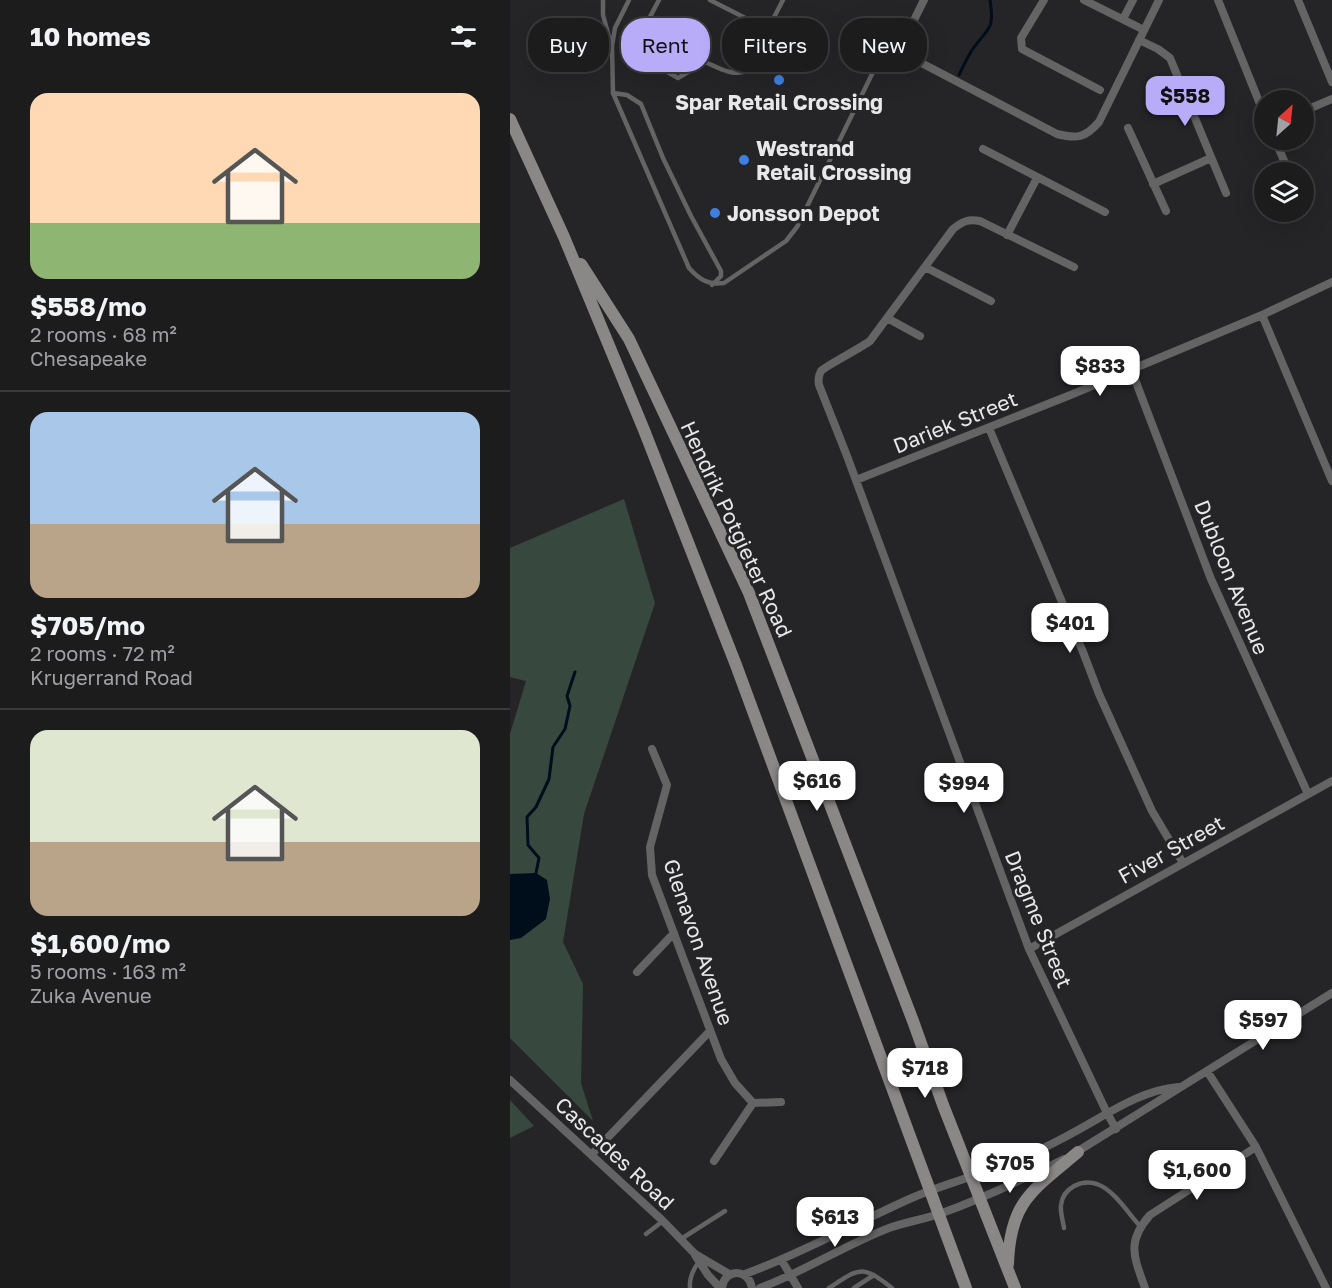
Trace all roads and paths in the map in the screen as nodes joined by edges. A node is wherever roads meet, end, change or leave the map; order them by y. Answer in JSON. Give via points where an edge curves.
{"nodes":[{"id":1,"x":603,"y":0,"type":"edge"},
{"id":2,"x":629,"y":0,"type":"edge"},
{"id":3,"x":659,"y":0,"type":"edge"},
{"id":4,"x":710,"y":0,"type":"edge"},
{"id":5,"x":783,"y":0,"type":"edge"},
{"id":6,"x":924,"y":0,"type":"edge"},
{"id":7,"x":1044,"y":0,"type":"edge"},
{"id":8,"x":1084,"y":0,"type":"edge"},
{"id":9,"x":1133,"y":0,"type":"edge"},
{"id":10,"x":1159,"y":0,"type":"edge"},
{"id":11,"x":1218,"y":0,"type":"edge"},
{"id":12,"x":1298,"y":0,"type":"edge"},
{"id":13,"x":650,"y":18,"type":"edge"},
{"id":14,"x":745,"y":18,"type":"edge"},
{"id":15,"x":773,"y":18,"type":"edge"},
{"id":16,"x":916,"y":18,"type":"edge"},
{"id":17,"x":1123,"y":19,"type":"junction"},
{"id":18,"x":1144,"y":30,"type":"junction"},
{"id":19,"x":1139,"y":40,"type":"junction"},
{"id":20,"x":612,"y":46,"type":"junction"},
{"id":21,"x":927,"y":67,"type":"edge"},
{"id":22,"x":665,"y":72,"type":"edge"},
{"id":23,"x":688,"y":72,"type":"edge"},
{"id":24,"x":873,"y":72,"type":"edge"},
{"id":25,"x":1332,"y":82,"type":"edge"},
{"id":26,"x":1100,"y":90,"type":"dead end"},
{"id":27,"x":1254,"y":90,"type":"edge"},
{"id":28,"x":613,"y":93,"type":"junction"},
{"id":29,"x":1332,"y":99,"type":"edge"},
{"id":30,"x":1314,"y":107,"type":"edge"},
{"id":31,"x":510,"y":119,"type":"edge"},
{"id":32,"x":1128,"y":128,"type":"dead end"},
{"id":33,"x":983,"y":149,"type":"dead end"},
{"id":34,"x":1211,"y":158,"type":"junction"},
{"id":35,"x":1037,"y":178,"type":"junction"},
{"id":36,"x":1153,"y":184,"type":"junction"},
{"id":37,"x":1226,"y":193,"type":"dead end"},
{"id":38,"x":1166,"y":211,"type":"dead end"},
{"id":39,"x":1105,"y":212,"type":"dead end"},
{"id":40,"x":1007,"y":235,"type":"junction"},
{"id":41,"x":564,"y":237,"type":"junction"},
{"id":42,"x":925,"y":267,"type":"junction"},
{"id":43,"x":1074,"y":267,"type":"dead end"},
{"id":44,"x":1332,"y":282,"type":"edge"},
{"id":45,"x":712,"y":285,"type":"junction"},
{"id":46,"x":991,"y":301,"type":"dead end"},
{"id":47,"x":1262,"y":315,"type":"junction"},
{"id":48,"x":887,"y":318,"type":"junction"},
{"id":49,"x":920,"y":336,"type":"dead end"},
{"id":50,"x":1131,"y":369,"type":"junction"},
{"id":51,"x":990,"y":428,"type":"junction"},
{"id":52,"x":855,"y":480,"type":"junction"},
{"id":53,"x":1332,"y":481,"type":"edge"},
{"id":54,"x":652,"y":749,"type":"dead end"},
{"id":55,"x":1332,"y":781,"type":"edge"},
{"id":56,"x":1308,"y":794,"type":"junction"},
{"id":57,"x":1182,"y":863,"type":"junction"},
{"id":58,"x":674,"y":933,"type":"junction"},
{"id":59,"x":1029,"y":949,"type":"junction"},
{"id":60,"x":637,"y":972,"type":"dead end"},
{"id":61,"x":1332,"y":993,"type":"edge"},
{"id":62,"x":710,"y":1031,"type":"junction"},
{"id":63,"x":1207,"y":1071,"type":"junction"},
{"id":64,"x":510,"y":1080,"type":"edge"},
{"id":65,"x":1181,"y":1087,"type":"junction"},
{"id":66,"x":781,"y":1102,"type":"dead end"},
{"id":67,"x":753,"y":1103,"type":"junction"},
{"id":68,"x":1107,"y":1113,"type":"junction"},
{"id":69,"x":1116,"y":1129,"type":"junction"},
{"id":70,"x":1256,"y":1147,"type":"junction"},
{"id":71,"x":1078,"y":1152,"type":"junction"},
{"id":72,"x":592,"y":1154,"type":"junction"},
{"id":73,"x":714,"y":1161,"type":"dead end"},
{"id":74,"x":971,"y":1177,"type":"junction"},
{"id":75,"x":931,"y":1191,"type":"junction"},
{"id":76,"x":980,"y":1198,"type":"junction"},
{"id":77,"x":725,"y":1211,"type":"dead end"},
{"id":78,"x":939,"y":1214,"type":"junction"},
{"id":79,"x":663,"y":1221,"type":"junction"},
{"id":80,"x":1140,"y":1226,"type":"junction"},
{"id":81,"x":1064,"y":1228,"type":"dead end"},
{"id":82,"x":646,"y":1234,"type":"dead end"},
{"id":83,"x":681,"y":1239,"type":"junction"},
{"id":84,"x":698,"y":1258,"type":"junction"},
{"id":85,"x":782,"y":1261,"type":"junction"},
{"id":86,"x":1008,"y":1270,"type":"junction"},
{"id":87,"x":729,"y":1274,"type":"junction"},
{"id":88,"x":745,"y":1274,"type":"junction"},
{"id":89,"x":874,"y":1275,"type":"junction"},
{"id":90,"x":790,"y":1277,"type":"junction"},
{"id":91,"x":690,"y":1288,"type":"edge"},
{"id":92,"x":721,"y":1288,"type":"edge"},
{"id":93,"x":752,"y":1288,"type":"edge"},
{"id":94,"x":760,"y":1288,"type":"edge"},
{"id":95,"x":798,"y":1288,"type":"edge"},
{"id":96,"x":829,"y":1288,"type":"edge"},
{"id":97,"x":854,"y":1288,"type":"edge"},
{"id":98,"x":892,"y":1288,"type":"edge"},
{"id":99,"x":966,"y":1288,"type":"edge"},
{"id":100,"x":1015,"y":1288,"type":"edge"},
{"id":101,"x":1145,"y":1288,"type":"edge"},
{"id":102,"x":1326,"y":1288,"type":"edge"}],
"edges":[{"from":1,"to":20,"type":"lane","via":[[606,33]]},
{"from":2,"to":20,"type":"lane","via":[[615,28]]},
{"from":3,"to":13,"type":"lane"},
{"from":4,"to":14,"type":"lane"},
{"from":5,"to":15,"type":"lane"},
{"from":6,"to":16,"type":"street"},
{"from":7,"to":26,"type":"street","via":[[1022,38],[1022,49]]},
{"from":8,"to":17,"type":"street"},
{"from":9,"to":17,"type":"street"},
{"from":10,"to":18,"type":"street"},
{"from":11,"to":27,"type":"street"},
{"from":12,"to":25,"type":"street"},
{"from":17,"to":18,"type":"street"},
{"from":18,"to":19,"type":"street"},
{"from":19,"to":21,"type":"street","via":[[1099,122],[1089,134],[1072,138],[1057,134]]},
{"from":19,"to":34,"type":"street","via":[[1170,58]]},
{"from":20,"to":28,"type":"lane"},
{"from":22,"to":23,"type":"lane","via":[[678,78]]},
{"from":24,"to":45,"type":"lane","via":[[797,227],[786,241],[724,283]]},
{"from":28,"to":45,"type":"lane","via":[[688,268]]},
{"from":28,"to":45,"type":"lane","via":[[627,95],[641,104],[687,207],[721,271]]},
{"from":29,"to":30,"type":"street"},
{"from":31,"to":41,"type":"main road","name":"Hendrik Potgieter Road"},
{"from":32,"to":36,"type":"street"},
{"from":33,"to":35,"type":"street"},
{"from":34,"to":36,"type":"street"},
{"from":34,"to":37,"type":"street"},
{"from":35,"to":39,"type":"street"},
{"from":35,"to":40,"type":"street"},
{"from":36,"to":38,"type":"street"},
{"from":40,"to":42,"type":"street","via":[[981,221],[962,221]]},
{"from":40,"to":43,"type":"street"},
{"from":41,"to":74,"type":"main road","name":"Hendrik Potgieter Road","via":[[629,339],[749,593]]},
{"from":41,"to":75,"type":"main road","name":"Hendrik Potgieter Road","via":[[736,665]]},
{"from":42,"to":46,"type":"street"},
{"from":42,"to":48,"type":"street"},
{"from":44,"to":47,"type":"street","name":"Dariek Street"},
{"from":47,"to":50,"type":"street","name":"Dariek Street"},
{"from":47,"to":53,"type":"street"},
{"from":48,"to":49,"type":"street"},
{"from":48,"to":52,"type":"street","name":"Dragme Street","via":[[870,341],[824,368],[818,378]]},
{"from":50,"to":51,"type":"street","name":"Dariek Street"},
{"from":50,"to":56,"type":"street","name":"Dubloon Avenue","via":[[1211,579]]},
{"from":51,"to":52,"type":"street","name":"Dariek Street"},
{"from":51,"to":57,"type":"street","via":[[1116,733],[1152,811]]},
{"from":52,"to":59,"type":"street","name":"Dragme Street"},
{"from":54,"to":58,"type":"street","name":"Glenavon Avenue","via":[[667,785],[650,847],[652,875]]},
{"from":55,"to":56,"type":"street","name":"Fiver Street"},
{"from":56,"to":57,"type":"street","name":"Fiver Street"},
{"from":57,"to":59,"type":"street","name":"Fiver Street"},
{"from":58,"to":60,"type":"street"},
{"from":58,"to":62,"type":"street","name":"Glenavon Avenue"},
{"from":59,"to":68,"type":"street","name":"Dragme Street"},
{"from":61,"to":63,"type":"street"},
{"from":62,"to":67,"type":"street","name":"Glenavon Avenue","via":[[729,1074]]},
{"from":62,"to":72,"type":"street"},
{"from":63,"to":65,"type":"street"},
{"from":63,"to":70,"type":"street"},
{"from":64,"to":72,"type":"street","name":"Cascades Road"},
{"from":65,"to":68,"type":"street","via":[[1168,1088]]},
{"from":65,"to":69,"type":"street"},
{"from":66,"to":67,"type":"street"},
{"from":67,"to":73,"type":"street"},
{"from":68,"to":69,"type":"street","name":"Dragme Street"},
{"from":68,"to":74,"type":"street","via":[[1027,1156]]},
{"from":69,"to":71,"type":"street"},
{"from":70,"to":80,"type":"street","via":[[1150,1215]]},
{"from":70,"to":102,"type":"street"},
{"from":71,"to":76,"type":"street"},
{"from":71,"to":86,"type":"main road","via":[[1023,1202],[1009,1240]]},
{"from":72,"to":79,"type":"street","name":"Cascades Road"},
{"from":74,"to":75,"type":"street"},
{"from":74,"to":76,"type":"main road","name":"Hendrik Potgieter Road"},
{"from":75,"to":78,"type":"main road","name":"Hendrik Potgieter Road"},
{"from":75,"to":85,"type":"street"},
{"from":76,"to":78,"type":"street"},
{"from":76,"to":86,"type":"main road","name":"Hendrik Potgieter Road"},
{"from":77,"to":83,"type":"lane"},
{"from":78,"to":90,"type":"street","via":[[847,1246]]},
{"from":78,"to":99,"type":"main road","name":"Hendrik Potgieter Road"},
{"from":79,"to":82,"type":"lane"},
{"from":79,"to":83,"type":"street","name":"Cascades Road"},
{"from":80,"to":81,"type":"lane","via":[[1112,1194],[1097,1184],[1087,1183],[1072,1186],[1064,1197]]},
{"from":80,"to":101,"type":"street","via":[[1134,1256]]},
{"from":83,"to":84,"type":"street","name":"Cascades Road"},
{"from":84,"to":87,"type":"street","name":"Cascades Road"},
{"from":84,"to":91,"type":"lane"},
{"from":84,"to":92,"type":"street","name":"Cascades Road"},
{"from":85,"to":88,"type":"street"},
{"from":85,"to":90,"type":"street"},
{"from":86,"to":100,"type":"main road","name":"Hendrik Potgieter Road"},
{"from":87,"to":88,"type":"street"},
{"from":87,"to":92,"type":"street"},
{"from":88,"to":93,"type":"street"},
{"from":89,"to":96,"type":"lane","via":[[856,1271]]},
{"from":89,"to":97,"type":"lane"},
{"from":89,"to":98,"type":"lane"},
{"from":90,"to":94,"type":"street"},
{"from":90,"to":95,"type":"street"}]}
